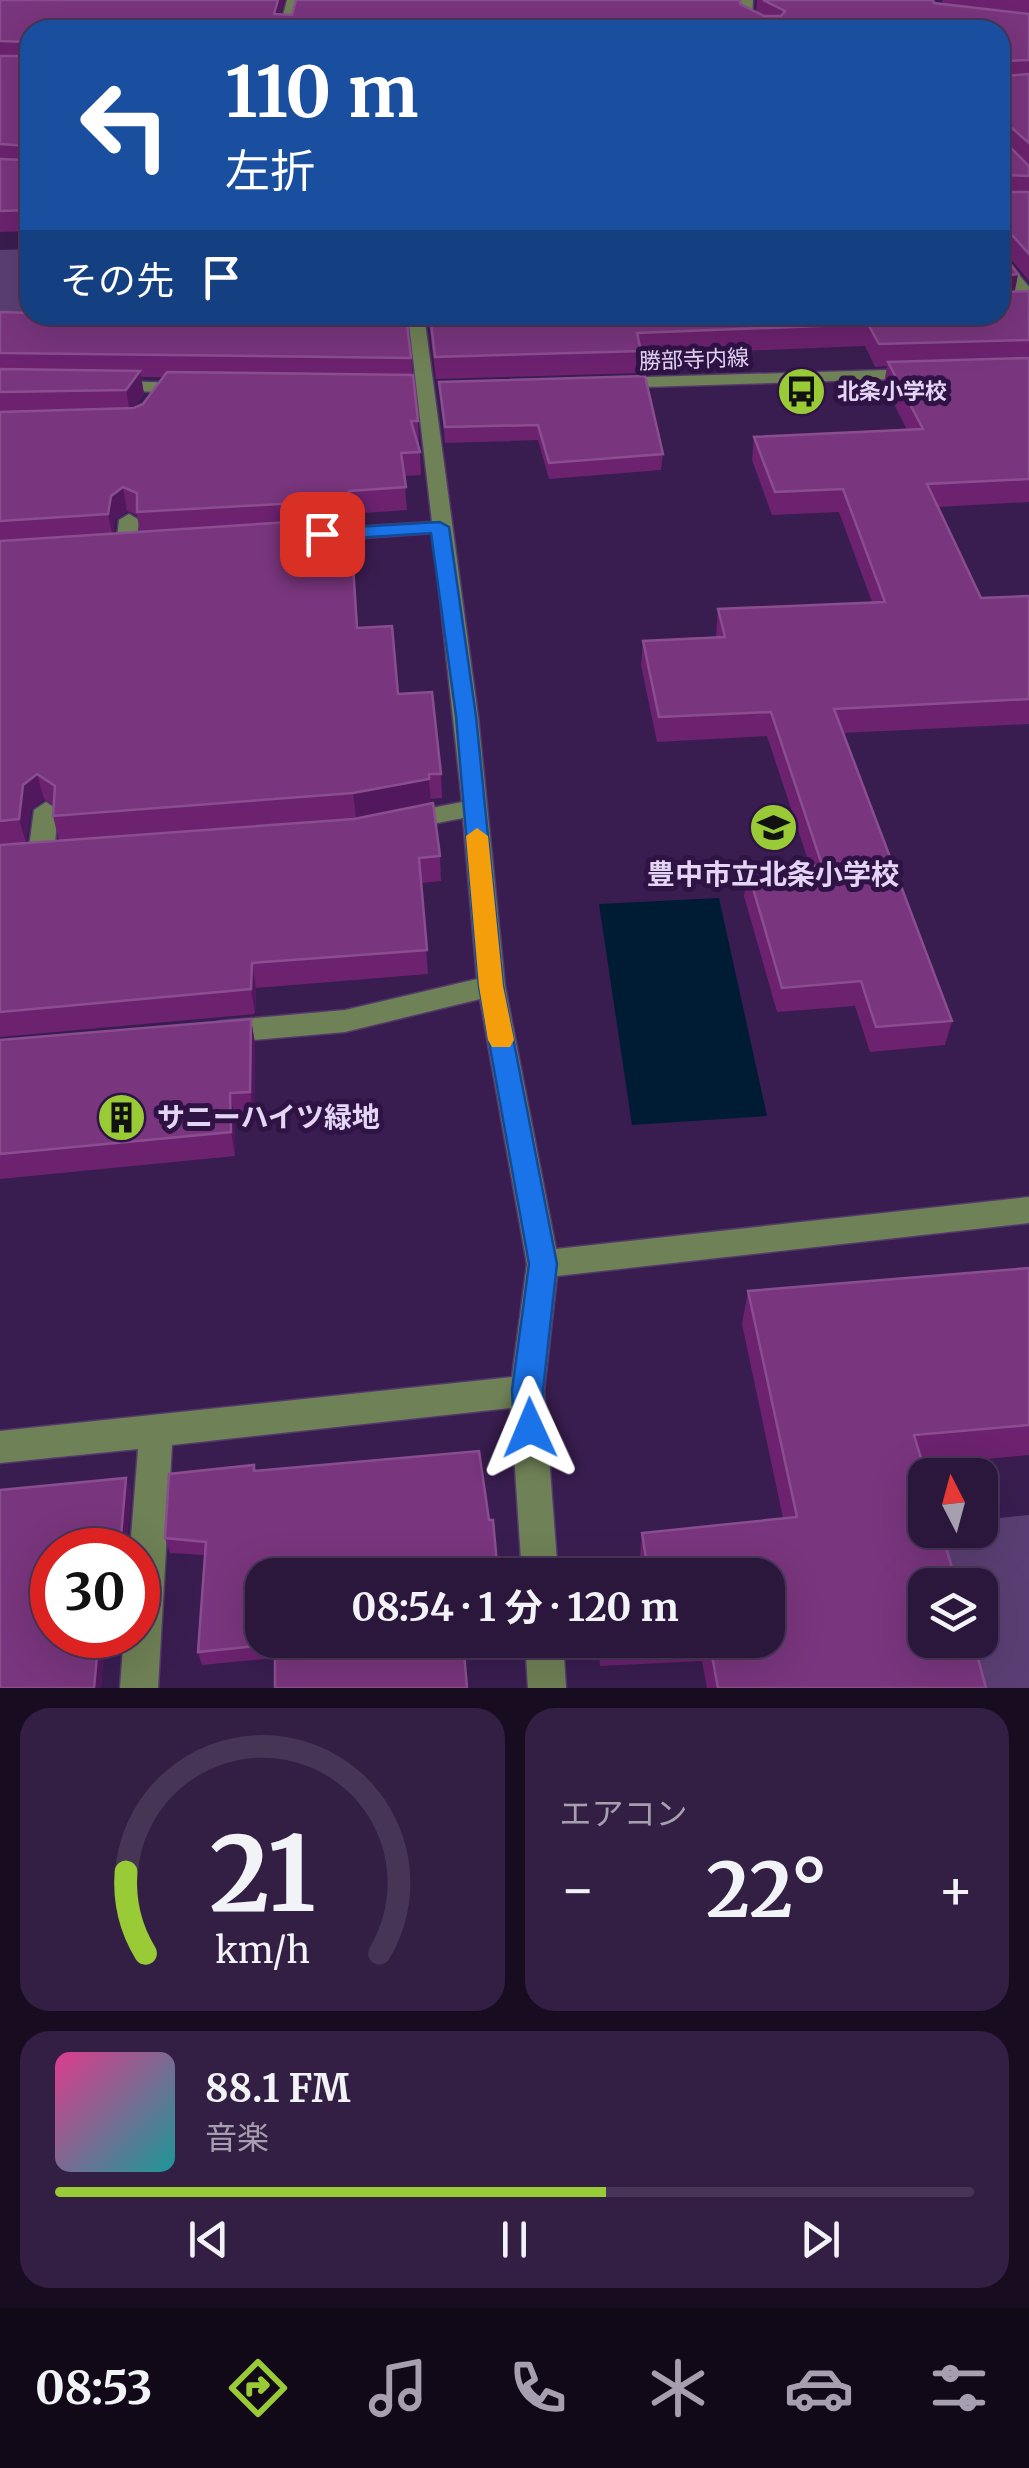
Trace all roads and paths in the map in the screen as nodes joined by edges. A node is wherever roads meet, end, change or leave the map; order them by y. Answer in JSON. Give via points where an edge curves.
{"nodes":[{"id":1,"x":1010,"y":279,"type":"edge"},
{"id":2,"x":1024,"y":302,"type":"edge"},
{"id":3,"x":417,"y":325,"type":"edge"},
{"id":4,"x":931,"y":374,"type":"edge"},
{"id":5,"x":596,"y":384,"type":"edge"},
{"id":6,"x":90,"y":386,"type":"edge"},
{"id":7,"x":202,"y":388,"type":"edge"},
{"id":8,"x":129,"y":520,"type":"edge"},
{"id":9,"x":440,"y":527,"type":"junction"},
{"id":10,"x":302,"y":536,"type":"edge"},
{"id":11,"x":127,"y":547,"type":"edge"},
{"id":12,"x":474,"y":808,"type":"junction"},
{"id":13,"x":46,"y":810,"type":"edge"},
{"id":14,"x":372,"y":828,"type":"edge"},
{"id":15,"x":14,"y":857,"type":"edge"},
{"id":16,"x":491,"y":986,"type":"junction"},
{"id":17,"x":192,"y":1034,"type":"edge"},
{"id":18,"x":1029,"y":1210,"type":"edge"},
{"id":19,"x":543,"y":1264,"type":"junction"},
{"id":20,"x":528,"y":1390,"type":"junction"},
{"id":21,"x":156,"y":1430,"type":"junction"},
{"id":22,"x":0,"y":1447,"type":"edge"},
{"id":23,"x":539,"y":1558,"type":"edge"},
{"id":24,"x":545,"y":1658,"type":"edge"},
{"id":25,"x":139,"y":1688,"type":"edge"},
{"id":26,"x":547,"y":1688,"type":"edge"}],
"edges":[{"from":1,"to":2,"type":"street"},
{"from":3,"to":9,"type":"street"},
{"from":4,"to":5,"type":"street","name":"勝部寺内線"},
{"from":6,"to":7,"type":"street","via":[[157,396]]},
{"from":8,"to":11,"type":"street"},
{"from":9,"to":10,"type":"street"},
{"from":9,"to":12,"type":"street"},
{"from":12,"to":14,"type":"street"},
{"from":12,"to":16,"type":"street"},
{"from":13,"to":15,"type":"street","via":[[51,854]]},
{"from":16,"to":17,"type":"street","via":[[345,1021]]},
{"from":16,"to":19,"type":"street"},
{"from":18,"to":19,"type":"street"},
{"from":19,"to":20,"type":"street"},
{"from":20,"to":21,"type":"street"},
{"from":20,"to":23,"type":"street"},
{"from":21,"to":22,"type":"street"},
{"from":21,"to":25,"type":"street"},
{"from":24,"to":26,"type":"street"}]}
